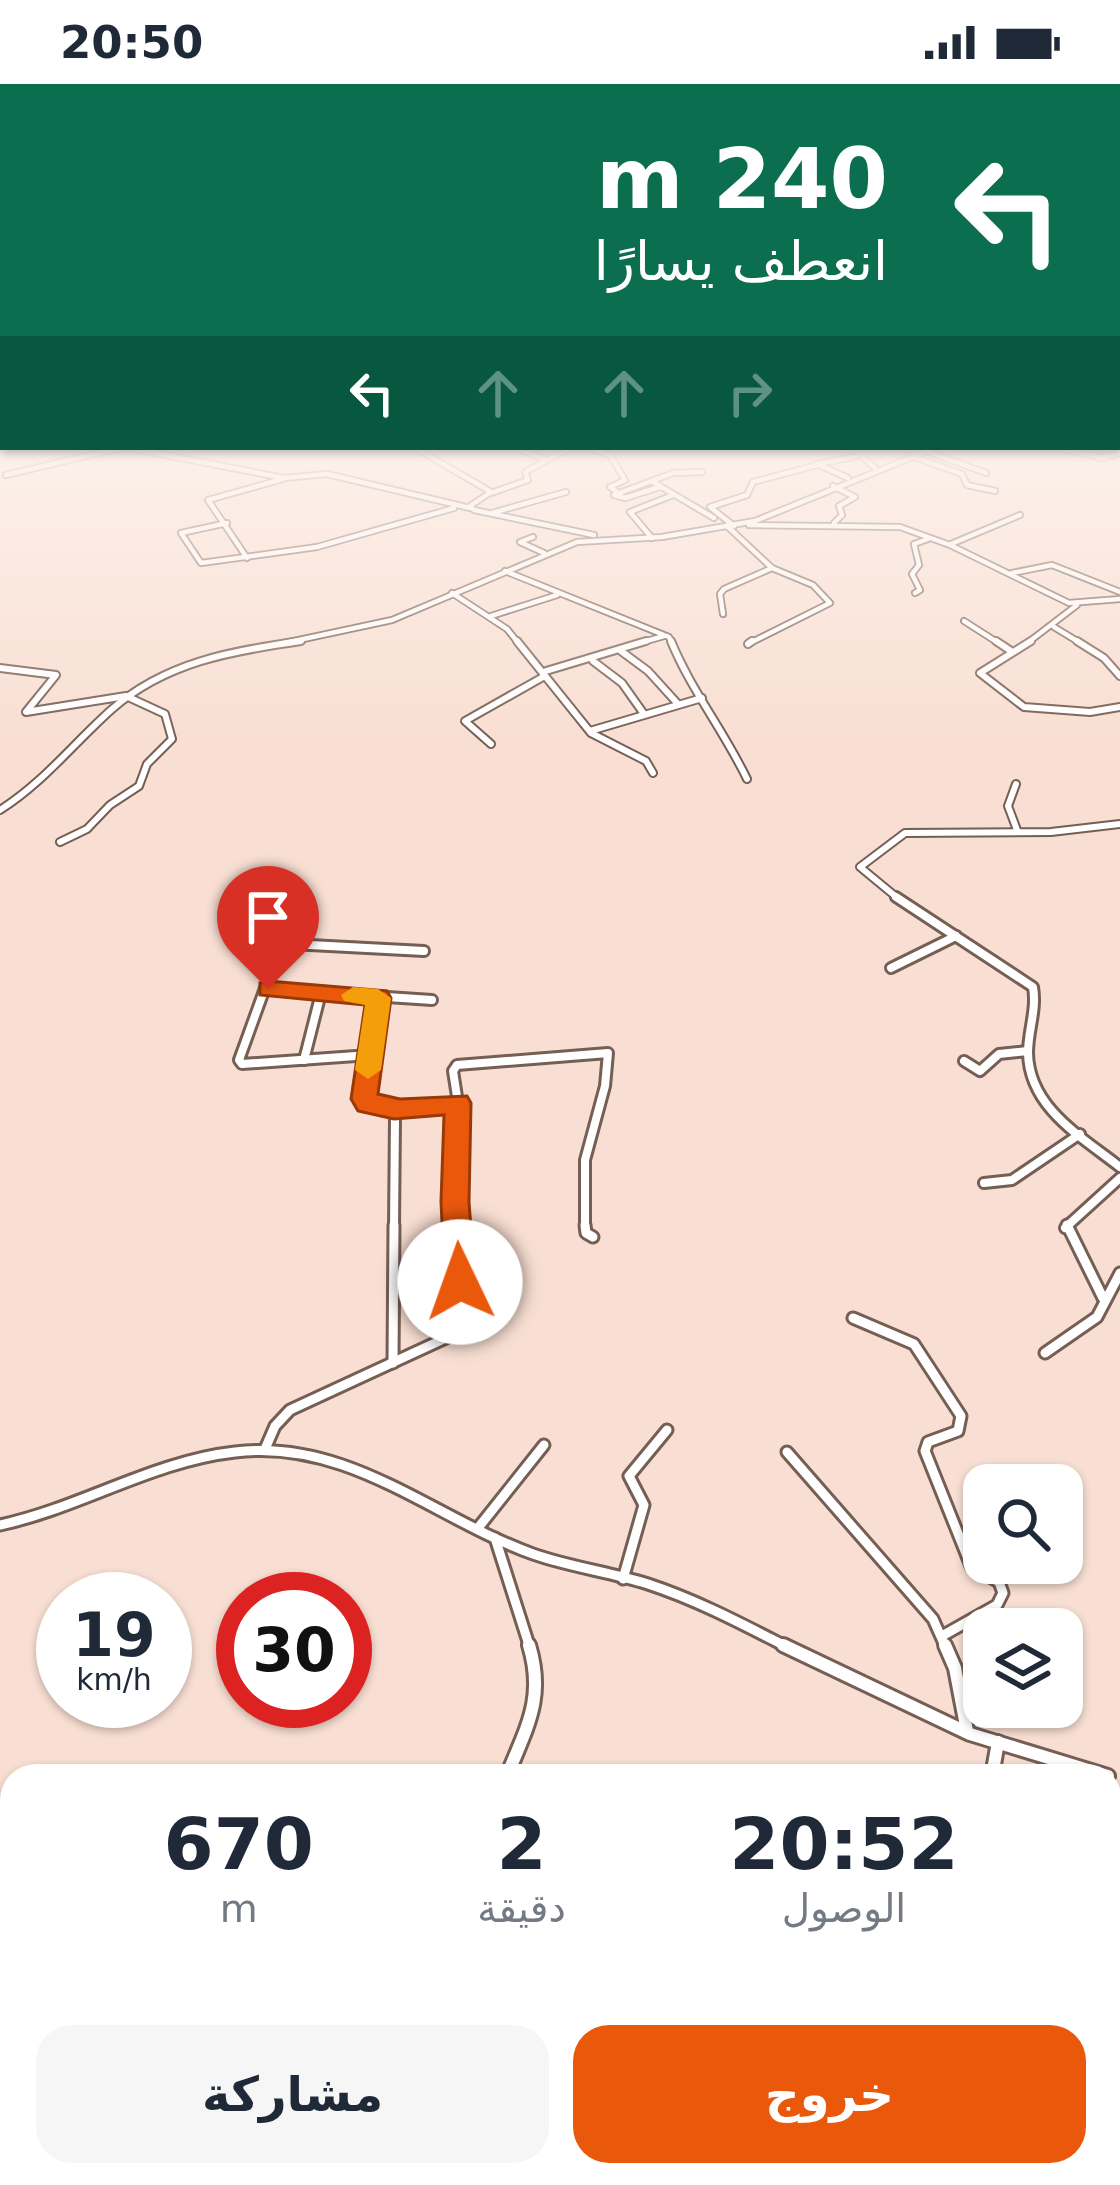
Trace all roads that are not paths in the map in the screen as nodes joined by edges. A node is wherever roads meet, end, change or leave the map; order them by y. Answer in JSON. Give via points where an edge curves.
{"nodes":[{"id":1,"x":186,"y":541,"type":"edge"},
{"id":2,"x":237,"y":541,"type":"edge"},
{"id":3,"x":338,"y":541,"type":"edge"},
{"id":4,"x":522,"y":541,"type":"edge"},
{"id":5,"x":580,"y":541,"type":"edge"},
{"id":6,"x":746,"y":541,"type":"edge"},
{"id":7,"x":917,"y":541,"type":"edge"},
{"id":8,"x":941,"y":541,"type":"edge"},
{"id":9,"x":959,"y":541,"type":"edge"},
{"id":10,"x":950,"y":545,"type":"junction"},
{"id":11,"x":546,"y":554,"type":"junction"},
{"id":12,"x":247,"y":558,"type":"junction"},
{"id":13,"x":772,"y":568,"type":"junction"},
{"id":14,"x":503,"y":570,"type":"junction"},
{"id":15,"x":1011,"y":573,"type":"junction"},
{"id":16,"x":915,"y":592,"type":"dead end"},
{"id":17,"x":451,"y":593,"type":"junction"},
{"id":18,"x":558,"y":595,"type":"junction"},
{"id":19,"x":1120,"y":596,"type":"edge"},
{"id":20,"x":1077,"y":604,"type":"junction"},
{"id":21,"x":723,"y":614,"type":"dead end"},
{"id":22,"x":490,"y":616,"type":"junction"},
{"id":23,"x":964,"y":621,"type":"dead end"},
{"id":24,"x":1054,"y":627,"type":"junction"},
{"id":25,"x":665,"y":635,"type":"junction"},
{"id":26,"x":748,"y":644,"type":"dead end"},
{"id":27,"x":620,"y":650,"type":"junction"},
{"id":28,"x":1011,"y":651,"type":"junction"},
{"id":29,"x":592,"y":660,"type":"junction"},
{"id":30,"x":0,"y":668,"type":"edge"},
{"id":31,"x":544,"y":674,"type":"junction"},
{"id":32,"x":1120,"y":676,"type":"edge"},
{"id":33,"x":126,"y":696,"type":"junction"},
{"id":34,"x":702,"y":698,"type":"junction"},
{"id":35,"x":678,"y":704,"type":"junction"},
{"id":36,"x":1120,"y":707,"type":"edge"},
{"id":37,"x":644,"y":714,"type":"junction"},
{"id":38,"x":590,"y":731,"type":"junction"},
{"id":39,"x":491,"y":744,"type":"dead end"},
{"id":40,"x":653,"y":772,"type":"dead end"},
{"id":41,"x":747,"y":779,"type":"dead end"},
{"id":42,"x":1016,"y":784,"type":"dead end"},
{"id":43,"x":0,"y":810,"type":"edge"},
{"id":44,"x":1120,"y":824,"type":"edge"},
{"id":45,"x":1018,"y":831,"type":"junction"},
{"id":46,"x":60,"y":842,"type":"dead end"},
{"id":47,"x":957,"y":935,"type":"junction"},
{"id":48,"x":424,"y":951,"type":"dead end"},
{"id":49,"x":891,"y":968,"type":"dead end"},
{"id":50,"x":268,"y":989,"type":"junction"},
{"id":51,"x":321,"y":993,"type":"junction"},
{"id":52,"x":378,"y":998,"type":"junction"},
{"id":53,"x":431,"y":1000,"type":"dead end"},
{"id":54,"x":1028,"y":1052,"type":"junction"},
{"id":55,"x":370,"y":1055,"type":"junction"},
{"id":56,"x":304,"y":1060,"type":"junction"},
{"id":57,"x":964,"y":1061,"type":"dead end"},
{"id":58,"x":458,"y":1103,"type":"junction"},
{"id":59,"x":394,"y":1109,"type":"junction"},
{"id":60,"x":1080,"y":1134,"type":"junction"},
{"id":61,"x":1120,"y":1167,"type":"edge"},
{"id":62,"x":1120,"y":1178,"type":"edge"},
{"id":63,"x":984,"y":1183,"type":"dead end"},
{"id":64,"x":593,"y":1237,"type":"dead end"},
{"id":65,"x":1120,"y":1273,"type":"edge"},
{"id":66,"x":1103,"y":1298,"type":"junction"},
{"id":67,"x":853,"y":1318,"type":"dead end"},
{"id":68,"x":1045,"y":1353,"type":"dead end"},
{"id":69,"x":393,"y":1363,"type":"junction"},
{"id":70,"x":667,"y":1430,"type":"dead end"},
{"id":71,"x":544,"y":1445,"type":"dead end"},
{"id":72,"x":265,"y":1449,"type":"junction"},
{"id":73,"x":787,"y":1452,"type":"dead end"},
{"id":74,"x":0,"y":1525,"type":"edge"},
{"id":75,"x":478,"y":1528,"type":"junction"},
{"id":76,"x":495,"y":1537,"type":"junction"},
{"id":77,"x":623,"y":1579,"type":"junction"},
{"id":78,"x":942,"y":1636,"type":"junction"},
{"id":79,"x":968,"y":1732,"type":"junction"},
{"id":80,"x":998,"y":1742,"type":"junction"},
{"id":81,"x":512,"y":1764,"type":"edge"},
{"id":82,"x":994,"y":1764,"type":"edge"},
{"id":83,"x":1070,"y":1764,"type":"edge"}],
"edges":[{"from":1,"to":12,"type":"street","via":[[201,563]]},
{"from":2,"to":12,"type":"street"},
{"from":3,"to":12,"type":"street"},
{"from":4,"to":11,"type":"street"},
{"from":5,"to":11,"type":"street"},
{"from":6,"to":13,"type":"street"},
{"from":7,"to":16,"type":"street"},
{"from":8,"to":10,"type":"street"},
{"from":9,"to":10,"type":"street"},
{"from":10,"to":15,"type":"street"},
{"from":11,"to":14,"type":"street"},
{"from":13,"to":21,"type":"street","via":[[724,589]]},
{"from":13,"to":26,"type":"street","via":[[813,585],[830,604]]},
{"from":14,"to":17,"type":"street"},
{"from":14,"to":18,"type":"street"},
{"from":15,"to":19,"type":"street","via":[[1052,565]]},
{"from":15,"to":20,"type":"street"},
{"from":17,"to":22,"type":"street"},
{"from":17,"to":33,"type":"street","via":[[370,628],[205,658]]},
{"from":18,"to":22,"type":"street"},
{"from":18,"to":25,"type":"street"},
{"from":19,"to":20,"type":"street"},
{"from":20,"to":24,"type":"street"},
{"from":22,"to":31,"type":"street"},
{"from":23,"to":28,"type":"street"},
{"from":24,"to":28,"type":"street"},
{"from":24,"to":32,"type":"street"},
{"from":25,"to":27,"type":"street"},
{"from":25,"to":34,"type":"street"},
{"from":27,"to":29,"type":"street"},
{"from":27,"to":35,"type":"street"},
{"from":28,"to":36,"type":"street","via":[[980,672],[1015,704]]},
{"from":29,"to":31,"type":"street"},
{"from":29,"to":37,"type":"street"},
{"from":30,"to":33,"type":"street","via":[[55,674],[27,713]]},
{"from":31,"to":38,"type":"street"},
{"from":31,"to":39,"type":"street","via":[[465,721]]},
{"from":33,"to":43,"type":"street","via":[[61,764]]},
{"from":33,"to":46,"type":"street","via":[[165,714],[172,739],[147,764],[139,786]]},
{"from":34,"to":35,"type":"street"},
{"from":34,"to":41,"type":"street"},
{"from":35,"to":37,"type":"street"},
{"from":37,"to":38,"type":"street"},
{"from":38,"to":40,"type":"street"},
{"from":42,"to":45,"type":"street","via":[[1008,806]]},
{"from":44,"to":45,"type":"street"},
{"from":45,"to":47,"type":"street","via":[[897,835],[860,866]]},
{"from":47,"to":49,"type":"street"},
{"from":47,"to":54,"type":"street","via":[[1033,987]]},
{"from":48,"to":50,"type":"street","via":[[293,943],[273,966]]},
{"from":50,"to":51,"type":"street"},
{"from":50,"to":56,"type":"street","via":[[239,1060]]},
{"from":51,"to":52,"type":"street"},
{"from":51,"to":56,"type":"street"},
{"from":52,"to":53,"type":"street"},
{"from":52,"to":55,"type":"street"},
{"from":54,"to":57,"type":"street","via":[[999,1054],[980,1071]]},
{"from":54,"to":60,"type":"street","via":[[1042,1103]]},
{"from":55,"to":56,"type":"street"},
{"from":55,"to":59,"type":"street","via":[[364,1099]]},
{"from":58,"to":59,"type":"street"},
{"from":58,"to":64,"type":"street","via":[[457,1065],[608,1053],[606,1098],[590,1135],[581,1194]]},
{"from":58,"to":69,"type":"street","via":[[462,1328]]},
{"from":59,"to":69,"type":"street"},
{"from":60,"to":61,"type":"street"},
{"from":60,"to":63,"type":"street","via":[[1012,1180]]},
{"from":62,"to":66,"type":"street","via":[[1065,1227]]},
{"from":65,"to":66,"type":"street"},
{"from":66,"to":68,"type":"street","via":[[1097,1317]]},
{"from":67,"to":78,"type":"street","via":[[914,1343],[961,1416],[958,1430],[925,1451],[971,1567],[999,1582],[1003,1593],[997,1605]]},
{"from":69,"to":72,"type":"street","via":[[290,1410]]},
{"from":70,"to":77,"type":"street","via":[[629,1476],[644,1505]]},
{"from":71,"to":75,"type":"street"},
{"from":72,"to":74,"type":"street","via":[[191,1461]]},
{"from":72,"to":75,"type":"street","via":[[356,1467]]},
{"from":73,"to":78,"type":"street","via":[[906,1582]]},
{"from":75,"to":76,"type":"street"},
{"from":76,"to":77,"type":"street"},
{"from":76,"to":81,"type":"street","via":[[539,1678]]},
{"from":77,"to":79,"type":"street","via":[[713,1610]]},
{"from":78,"to":79,"type":"street"},
{"from":79,"to":80,"type":"street"},
{"from":80,"to":82,"type":"street"},
{"from":80,"to":83,"type":"street"}]}
